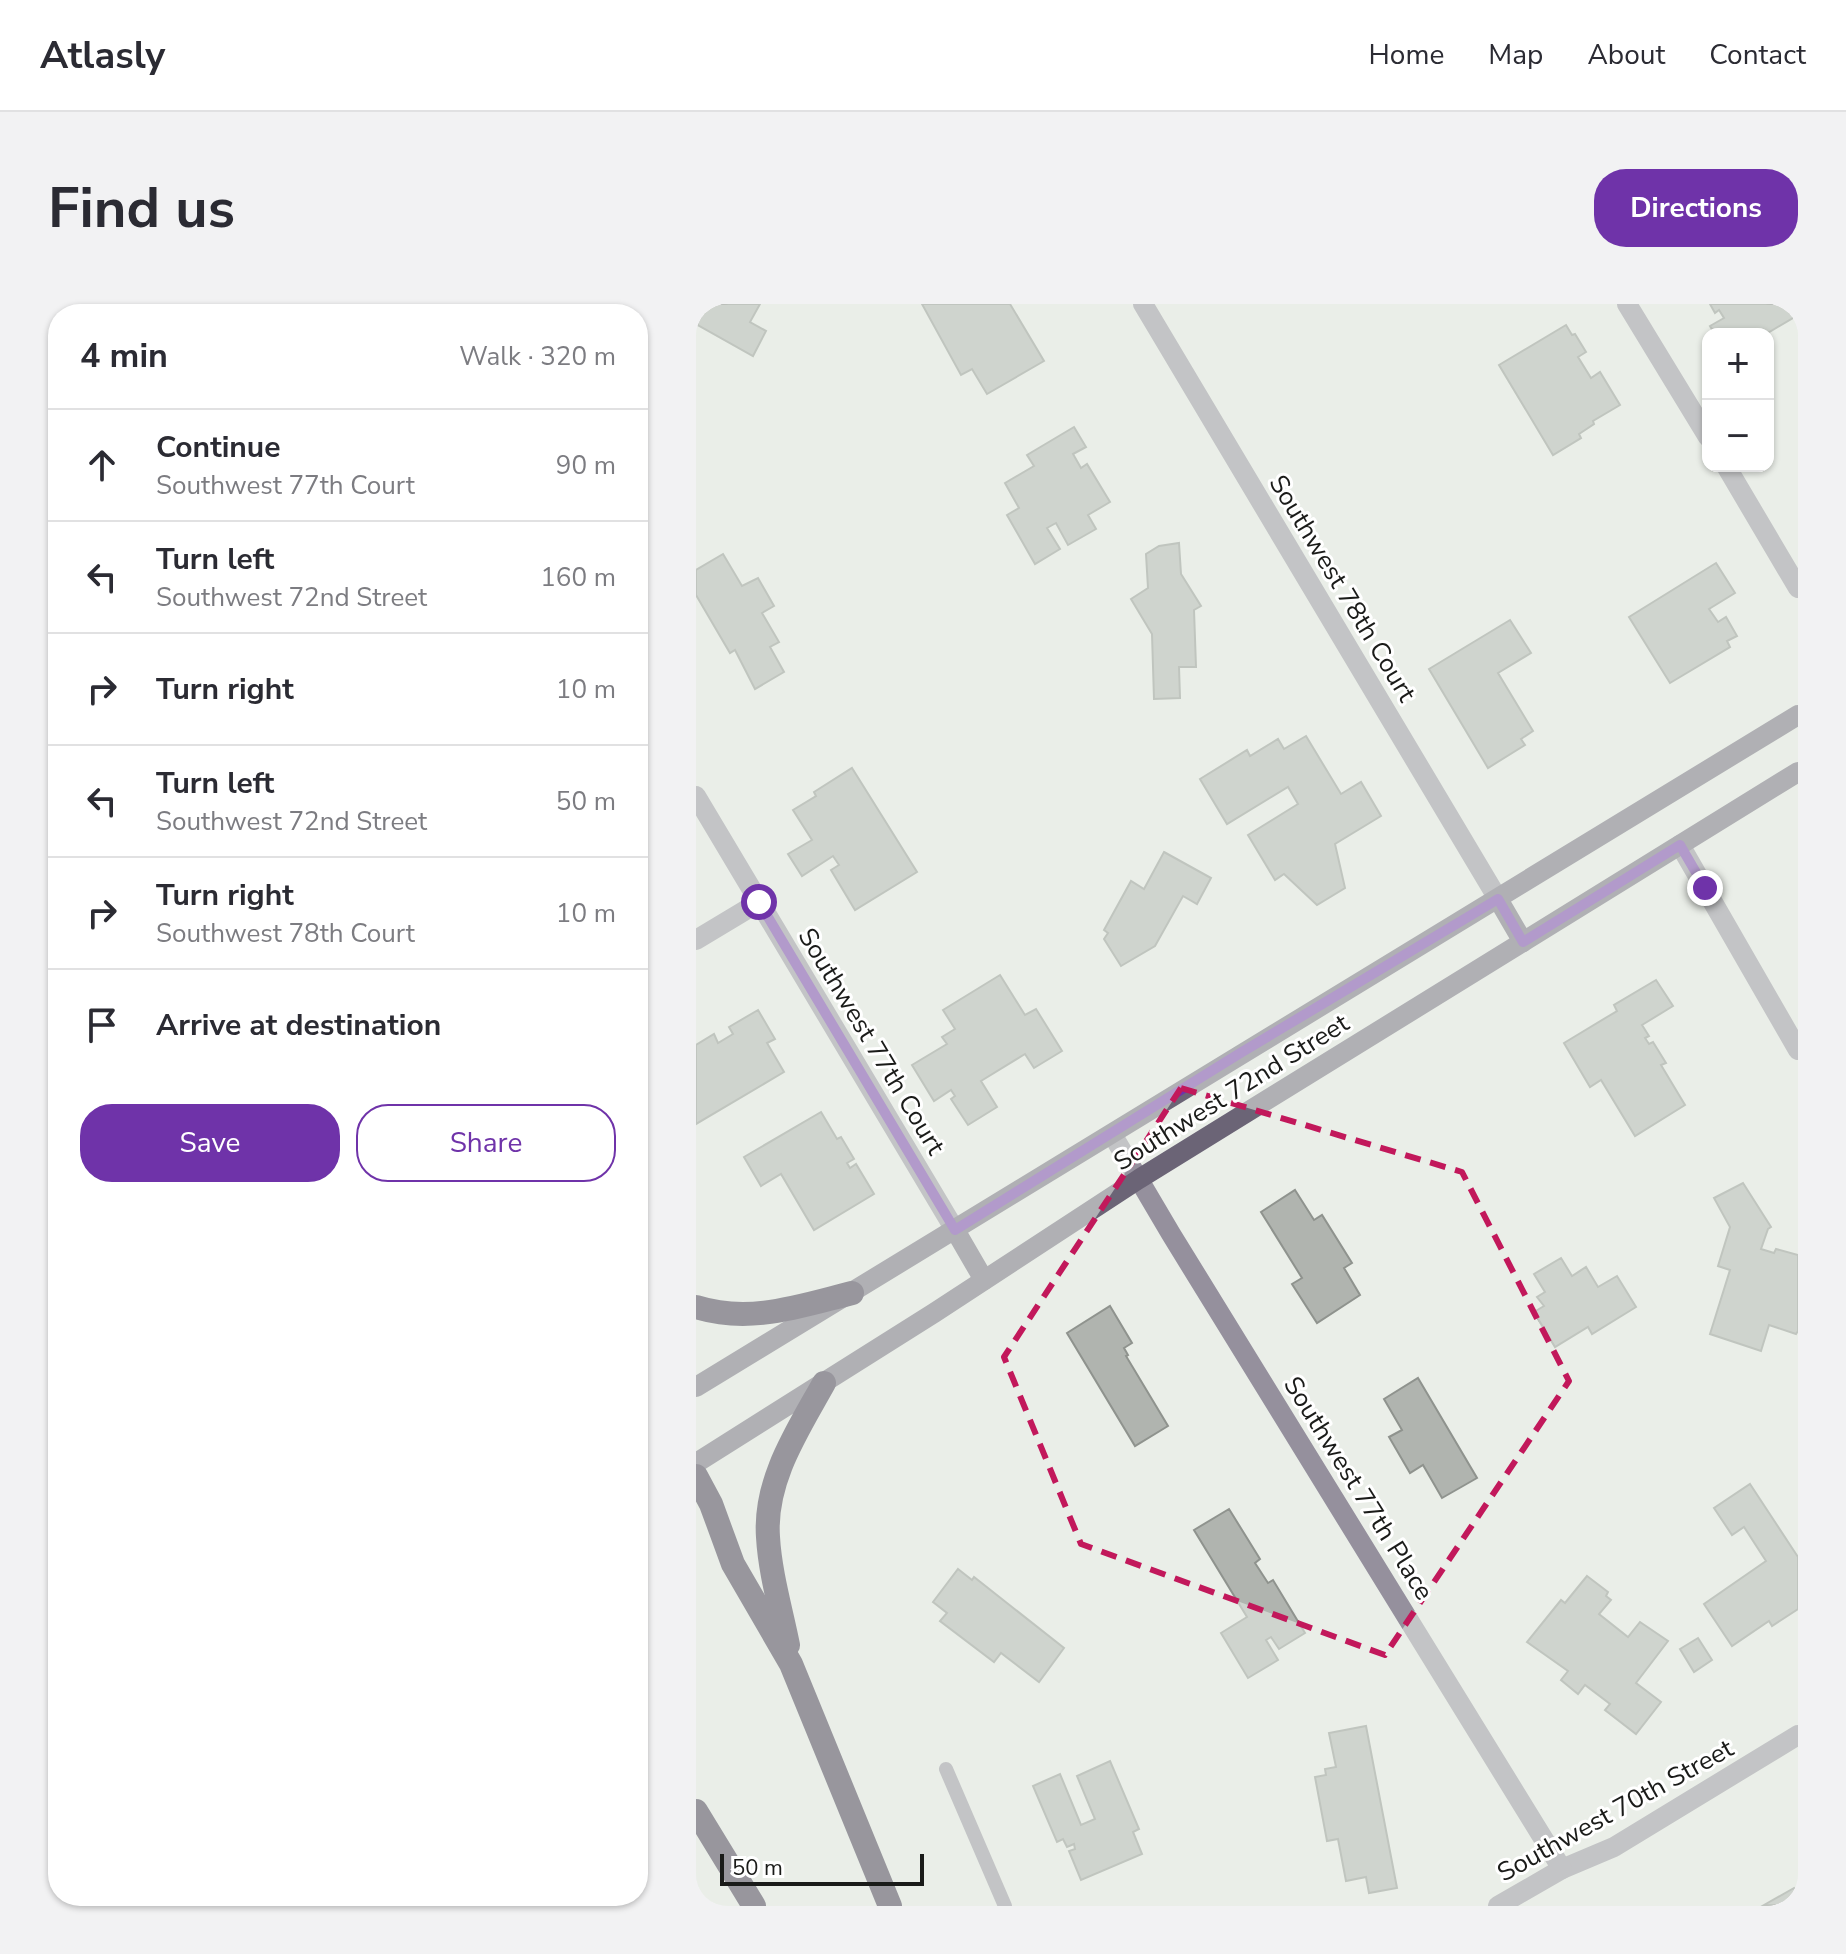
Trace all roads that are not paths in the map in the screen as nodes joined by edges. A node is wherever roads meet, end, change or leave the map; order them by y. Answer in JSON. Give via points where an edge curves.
{"nodes":[{"id":1,"x":1143,"y":304,"type":"edge"},
{"id":2,"x":1627,"y":304,"type":"edge"},
{"id":3,"x":1702,"y":427,"type":"edge"},
{"id":4,"x":1730,"y":472,"type":"edge"},
{"id":5,"x":1798,"y":588,"type":"edge"},
{"id":6,"x":1798,"y":715,"type":"edge"},
{"id":7,"x":1798,"y":772,"type":"edge"},
{"id":8,"x":696,"y":796,"type":"edge"},
{"id":9,"x":1680,"y":845,"type":"junction"},
{"id":10,"x":1498,"y":899,"type":"junction"},
{"id":11,"x":759,"y":902,"type":"junction"},
{"id":12,"x":696,"y":940,"type":"edge"},
{"id":13,"x":1523,"y":942,"type":"junction"},
{"id":14,"x":1798,"y":1050,"type":"edge"},
{"id":15,"x":1112,"y":1134,"type":"junction"},
{"id":16,"x":1139,"y":1179,"type":"junction"},
{"id":17,"x":955,"y":1230,"type":"junction"},
{"id":18,"x":984,"y":1280,"type":"junction"},
{"id":19,"x":852,"y":1293,"type":"junction"},
{"id":20,"x":696,"y":1307,"type":"edge"},
{"id":21,"x":824,"y":1383,"type":"junction"},
{"id":22,"x":696,"y":1387,"type":"edge"},
{"id":23,"x":696,"y":1463,"type":"edge"},
{"id":24,"x":696,"y":1476,"type":"edge"},
{"id":25,"x":791,"y":1664,"type":"junction"},
{"id":26,"x":1798,"y":1735,"type":"edge"},
{"id":27,"x":946,"y":1769,"type":"dead end"},
{"id":28,"x":696,"y":1811,"type":"edge"},
{"id":29,"x":1562,"y":1869,"type":"junction"},
{"id":30,"x":754,"y":1906,"type":"edge"},
{"id":31,"x":890,"y":1906,"type":"edge"},
{"id":32,"x":1005,"y":1906,"type":"edge"},
{"id":33,"x":1498,"y":1906,"type":"edge"}],
"edges":[{"from":1,"to":10,"type":"street","name":"Southwest 78th Court"},
{"from":2,"to":3,"type":"street"},
{"from":4,"to":5,"type":"street"},
{"from":6,"to":10,"type":"main road","name":"Southwest 72nd Street"},
{"from":7,"to":9,"type":"main road","name":"Southwest 72nd Street"},
{"from":8,"to":11,"type":"street","name":"Southwest 77th Court"},
{"from":9,"to":13,"type":"main road","name":"Southwest 72nd Street"},
{"from":9,"to":14,"type":"street"},
{"from":10,"to":13,"type":"main road"},
{"from":10,"to":15,"type":"main road","name":"Southwest 72nd Street"},
{"from":11,"to":12,"type":"street"},
{"from":11,"to":17,"type":"street","name":"Southwest 77th Court"},
{"from":13,"to":16,"type":"main road","name":"Southwest 72nd Street"},
{"from":15,"to":16,"type":"street","name":"Southwest 77th Place"},
{"from":15,"to":17,"type":"main road","name":"Southwest 72nd Street"},
{"from":16,"to":18,"type":"main road","name":"Southwest 72nd Street"},
{"from":16,"to":29,"type":"street","name":"Southwest 77th Place"},
{"from":17,"to":18,"type":"main road"},
{"from":17,"to":19,"type":"main road","name":"Southwest 72nd Street"},
{"from":18,"to":21,"type":"main road","name":"Southwest 72nd Street"},
{"from":19,"to":20,"type":"highway","via":[[770,1314]]},
{"from":19,"to":22,"type":"main road","name":"Southwest 72nd Street"},
{"from":21,"to":23,"type":"main road","name":"Southwest 72nd Street"},
{"from":21,"to":25,"type":"highway","via":[[784,1453],[770,1514],[768,1536]]},
{"from":24,"to":25,"type":"highway","via":[[733,1564]]},
{"from":25,"to":31,"type":"highway"},
{"from":26,"to":29,"type":"street","name":"Southwest 70th Street","via":[[1614,1847]]},
{"from":27,"to":32,"type":"lane"},
{"from":28,"to":30,"type":"highway"},
{"from":29,"to":33,"type":"street","name":"Southwest 70th Street"}]}
